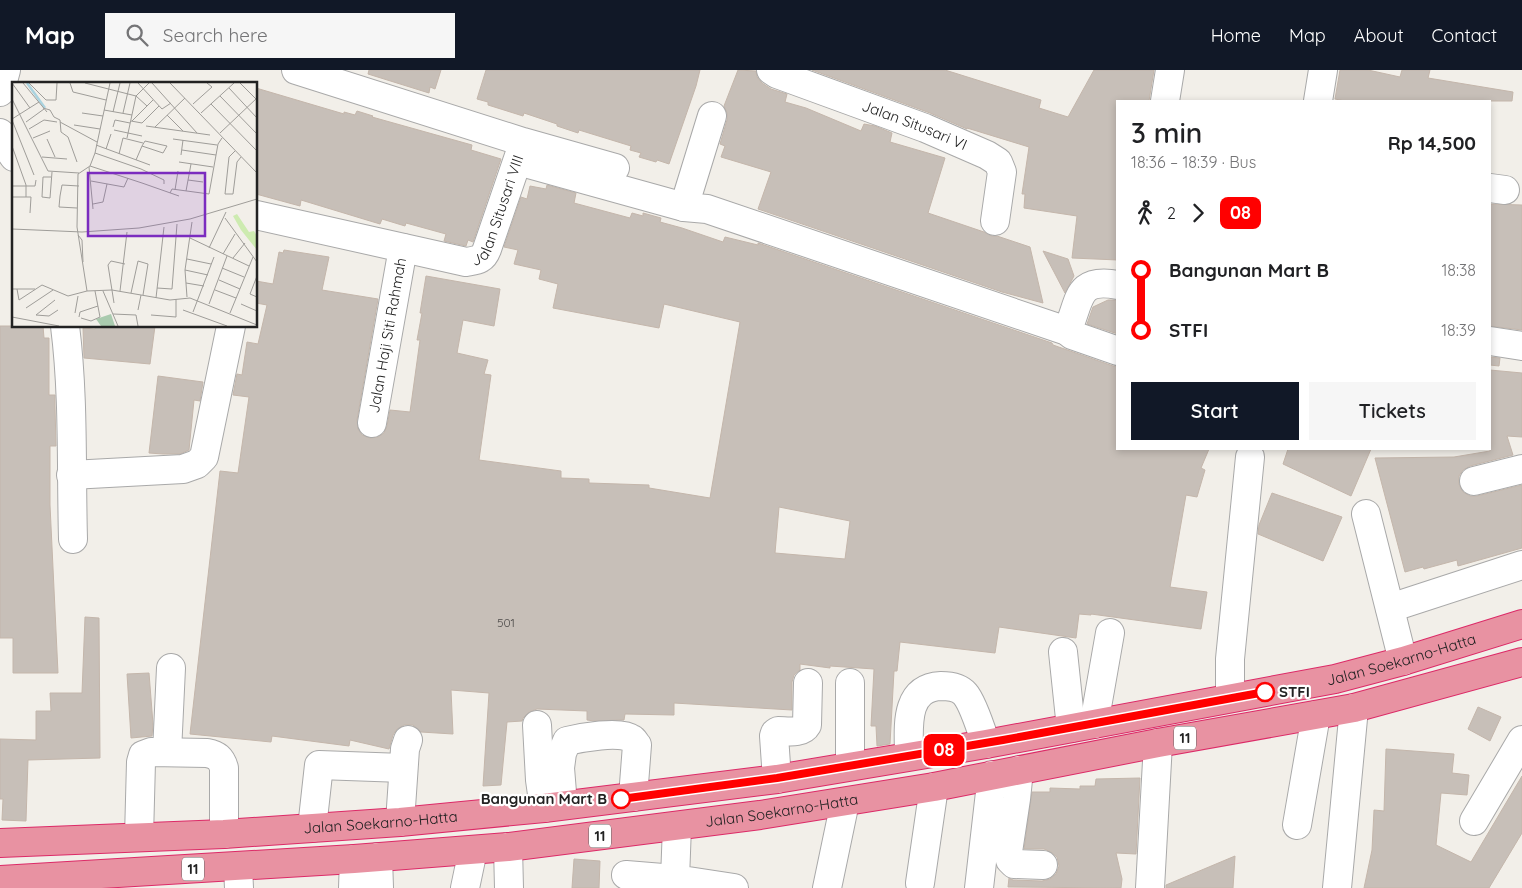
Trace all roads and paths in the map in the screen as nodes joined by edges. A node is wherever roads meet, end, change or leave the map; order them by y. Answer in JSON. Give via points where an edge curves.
{"nodes":[{"id":1,"x":6,"y":70,"type":"edge"},
{"id":2,"x":296,"y":70,"type":"edge"},
{"id":3,"x":771,"y":70,"type":"edge"},
{"id":4,"x":1170,"y":70,"type":"edge"},
{"id":5,"x":1323,"y":70,"type":"edge"},
{"id":6,"x":0,"y":92,"type":"edge"},
{"id":7,"x":1166,"y":100,"type":"edge"},
{"id":8,"x":1318,"y":100,"type":"edge"},
{"id":9,"x":712,"y":116,"type":"dead end"},
{"id":10,"x":0,"y":133,"type":"edge"},
{"id":11,"x":521,"y":152,"type":"junction"},
{"id":12,"x":12,"y":153,"type":"edge"},
{"id":13,"x":694,"y":202,"type":"junction"},
{"id":14,"x":258,"y":215,"type":"edge"},
{"id":15,"x":995,"y":221,"type":"dead end"},
{"id":16,"x":403,"y":248,"type":"junction"},
{"id":17,"x":1116,"y":285,"type":"edge"},
{"id":18,"x":65,"y":328,"type":"edge"},
{"id":19,"x":231,"y":328,"type":"edge"},
{"id":20,"x":1067,"y":331,"type":"junction"},
{"id":21,"x":1491,"y":341,"type":"edge"},
{"id":22,"x":1522,"y":346,"type":"edge"},
{"id":23,"x":1116,"y":350,"type":"edge"},
{"id":24,"x":372,"y":423,"type":"dead end"},
{"id":25,"x":1250,"y":456,"type":"dead end"},
{"id":26,"x":1522,"y":469,"type":"edge"},
{"id":27,"x":72,"y":475,"type":"junction"},
{"id":28,"x":1474,"y":481,"type":"dead end"},
{"id":29,"x":1366,"y":514,"type":"dead end"},
{"id":30,"x":72,"y":539,"type":"dead end"},
{"id":31,"x":1522,"y":565,"type":"edge"},
{"id":32,"x":1390,"y":608,"type":"junction"},
{"id":33,"x":1522,"y":624,"type":"edge"},
{"id":34,"x":1110,"y":633,"type":"dead end"},
{"id":35,"x":1063,"y":652,"type":"dead end"},
{"id":36,"x":1403,"y":661,"type":"junction"},
{"id":37,"x":1522,"y":662,"type":"edge"},
{"id":38,"x":171,"y":668,"type":"dead end"},
{"id":39,"x":808,"y":683,"type":"dead end"},
{"id":40,"x":850,"y":683,"type":"dead end"},
{"id":41,"x":1230,"y":698,"type":"junction"},
{"id":42,"x":1354,"y":708,"type":"junction"},
{"id":43,"x":1316,"y":715,"type":"junction"},
{"id":44,"x":537,"y":725,"type":"dead end"},
{"id":45,"x":1083,"y":726,"type":"junction"},
{"id":46,"x":408,"y":740,"type":"dead end"},
{"id":47,"x":1158,"y":743,"type":"junction"},
{"id":48,"x":986,"y":744,"type":"junction"},
{"id":49,"x":1519,"y":748,"type":"edge"},
{"id":50,"x":167,"y":752,"type":"junction"},
{"id":51,"x":909,"y":756,"type":"junction"},
{"id":52,"x":850,"y":766,"type":"junction"},
{"id":53,"x":403,"y":768,"type":"junction"},
{"id":54,"x":1019,"y":770,"type":"junction"},
{"id":55,"x":992,"y":775,"type":"junction"},
{"id":56,"x":777,"y":778,"type":"junction"},
{"id":57,"x":934,"y":787,"type":"junction"},
{"id":58,"x":633,"y":797,"type":"junction"},
{"id":59,"x":845,"y":802,"type":"junction"},
{"id":60,"x":553,"y":807,"type":"junction"},
{"id":61,"x":1474,"y":821,"type":"dead end"},
{"id":62,"x":400,"y":822,"type":"junction"},
{"id":63,"x":677,"y":826,"type":"junction"},
{"id":64,"x":1297,"y":826,"type":"dead end"},
{"id":65,"x":312,"y":828,"type":"junction"},
{"id":66,"x":224,"y":834,"type":"junction"},
{"id":67,"x":138,"y":838,"type":"junction"},
{"id":68,"x":0,"y":844,"type":"edge"},
{"id":69,"x":508,"y":847,"type":"junction"},
{"id":70,"x":473,"y":850,"type":"junction"},
{"id":71,"x":366,"y":858,"type":"junction"},
{"id":72,"x":1043,"y":865,"type":"dead end"},
{"id":73,"x":626,"y":875,"type":"dead end"},
{"id":74,"x":230,"y":878,"type":"edge"},
{"id":75,"x":32,"y":879,"type":"junction"},
{"id":76,"x":675,"y":879,"type":"junction"},
{"id":77,"x":0,"y":880,"type":"edge"},
{"id":78,"x":129,"y":881,"type":"edge"},
{"id":79,"x":99,"y":882,"type":"edge"},
{"id":80,"x":920,"y":883,"type":"dead end"},
{"id":81,"x":5,"y":888,"type":"edge"},
{"id":82,"x":353,"y":888,"type":"edge"},
{"id":83,"x":379,"y":888,"type":"edge"},
{"id":84,"x":465,"y":888,"type":"edge"},
{"id":85,"x":508,"y":888,"type":"edge"},
{"id":86,"x":734,"y":888,"type":"edge"},
{"id":87,"x":827,"y":888,"type":"edge"},
{"id":88,"x":979,"y":888,"type":"edge"},
{"id":89,"x":1150,"y":888,"type":"edge"},
{"id":90,"x":1337,"y":888,"type":"edge"}],
"edges":[{"from":1,"to":6,"type":"street"},
{"from":2,"to":11,"type":"street","name":"Jalan Situsari VIII"},
{"from":3,"to":15,"type":"street","name":"Jalan Situsari VI","via":[[925,128],[998,162],[1002,172]]},
{"from":4,"to":7,"type":"street"},
{"from":5,"to":8,"type":"street"},
{"from":9,"to":13,"type":"street"},
{"from":10,"to":12,"type":"street"},
{"from":11,"to":13,"type":"street"},
{"from":11,"to":16,"type":"street","name":"Jalan Situsari VIII","via":[[485,255],[480,260],[466,262]]},
{"from":13,"to":20,"type":"street"},
{"from":14,"to":16,"type":"street","name":"Jalan Situsari VIII"},
{"from":16,"to":24,"type":"street","name":"Jalan Haji Siti Rahmah"},
{"from":17,"to":20,"type":"street","via":[[1103,282],[1090,285],[1079,294]]},
{"from":18,"to":27,"type":"street","via":[[72,398]]},
{"from":19,"to":27,"type":"street","via":[[204,456],[197,464],[183,469]]},
{"from":20,"to":23,"type":"street"},
{"from":21,"to":22,"type":"street"},
{"from":25,"to":41,"type":"street","via":[[1230,659]]},
{"from":26,"to":28,"type":"street"},
{"from":27,"to":30,"type":"street"},
{"from":29,"to":32,"type":"street"},
{"from":31,"to":32,"type":"street"},
{"from":32,"to":36,"type":"street"},
{"from":33,"to":36,"type":"highway","name":"Jalan Soekarno-Hatta","number":"11"},
{"from":34,"to":45,"type":"street"},
{"from":35,"to":45,"type":"street"},
{"from":36,"to":41,"type":"highway","name":"Jalan Soekarno-Hatta","number":"11","via":[[1335,679]]},
{"from":37,"to":42,"type":"highway","name":"Jalan Soekarno-Hatta","number":"11"},
{"from":38,"to":50,"type":"street"},
{"from":39,"to":56,"type":"street","via":[[805,729],[778,731],[774,736]]},
{"from":40,"to":52,"type":"street"},
{"from":41,"to":45,"type":"highway","name":"Jalan Soekarno-Hatta","number":"11"},
{"from":42,"to":43,"type":"highway","name":"Jalan Soekarno-Hatta","number":"11"},
{"from":42,"to":90,"type":"street"},
{"from":43,"to":47,"type":"highway","name":"Jalan Soekarno-Hatta","number":"11"},
{"from":43,"to":64,"type":"street"},
{"from":44,"to":60,"type":"street","via":[[540,780]]},
{"from":45,"to":48,"type":"highway","name":"Jalan Soekarno-Hatta","number":"11"},
{"from":46,"to":53,"type":"street"},
{"from":47,"to":54,"type":"highway","name":"Jalan Soekarno-Hatta","number":"11"},
{"from":47,"to":89,"type":"street"},
{"from":48,"to":51,"type":"highway","name":"Jalan Soekarno-Hatta","number":"11"},
{"from":48,"to":51,"type":"street","via":[[966,694],[954,687],[939,686],[923,691],[915,698],[910,711]]},
{"from":49,"to":61,"type":"street"},
{"from":50,"to":66,"type":"street","via":[[207,753],[222,760]]},
{"from":50,"to":67,"type":"street","via":[[151,752],[144,755],[141,762]]},
{"from":51,"to":52,"type":"highway","name":"Jalan Soekarno-Hatta","number":"11"},
{"from":52,"to":56,"type":"highway","name":"Jalan Soekarno-Hatta","number":"11"},
{"from":53,"to":62,"type":"street"},
{"from":53,"to":65,"type":"street","via":[[319,766]]},
{"from":54,"to":55,"type":"highway","name":"Jalan Soekarno-Hatta","number":"11"},
{"from":54,"to":72,"type":"street","via":[[1008,852],[1010,860],[1014,864]]},
{"from":55,"to":57,"type":"highway","name":"Jalan Soekarno-Hatta","number":"11"},
{"from":55,"to":88,"type":"street"},
{"from":56,"to":58,"type":"highway","name":"Jalan Soekarno-Hatta","number":"11"},
{"from":57,"to":59,"type":"highway","name":"Jalan Soekarno-Hatta","number":"11"},
{"from":57,"to":80,"type":"street"},
{"from":58,"to":60,"type":"highway","name":"Jalan Soekarno-Hatta","number":"11"},
{"from":58,"to":60,"type":"street","via":[[637,745],[632,739],[622,735],[578,739],[567,742],[562,753]]},
{"from":59,"to":63,"type":"highway","name":"Jalan Soekarno-Hatta","number":"11"},
{"from":59,"to":87,"type":"street"},
{"from":60,"to":62,"type":"highway","name":"Jalan Soekarno-Hatta","number":"11"},
{"from":62,"to":65,"type":"highway","name":"Jalan Soekarno-Hatta","number":"11"},
{"from":63,"to":69,"type":"highway","name":"Jalan Soekarno-Hatta","number":"11"},
{"from":63,"to":76,"type":"street"},
{"from":65,"to":66,"type":"highway","name":"Jalan Soekarno-Hatta","number":"11"},
{"from":66,"to":67,"type":"highway","name":"Jalan Soekarno-Hatta","number":"11"},
{"from":67,"to":68,"type":"highway","name":"Jalan Soekarno-Hatta","number":"11"},
{"from":69,"to":70,"type":"highway","name":"Jalan Soekarno-Hatta","number":"11"},
{"from":69,"to":85,"type":"street"},
{"from":70,"to":71,"type":"highway","name":"Jalan Soekarno-Hatta","number":"11"},
{"from":70,"to":84,"type":"street"},
{"from":71,"to":74,"type":"highway","name":"Jalan Soekarno-Hatta","number":"11"},
{"from":71,"to":82,"type":"street"},
{"from":71,"to":83,"type":"street"},
{"from":73,"to":76,"type":"street"},
{"from":74,"to":78,"type":"highway","name":"Jalan Soekarno-Hatta","number":"11"},
{"from":75,"to":77,"type":"highway","name":"Jalan Soekarno-Hatta","number":"11"},
{"from":75,"to":79,"type":"highway","name":"Jalan Soekarno-Hatta","number":"11"},
{"from":75,"to":81,"type":"highway"},
{"from":76,"to":86,"type":"street"},
{"from":78,"to":79,"type":"highway","name":"Jalan Soekarno-Hatta","number":"11"}]}
